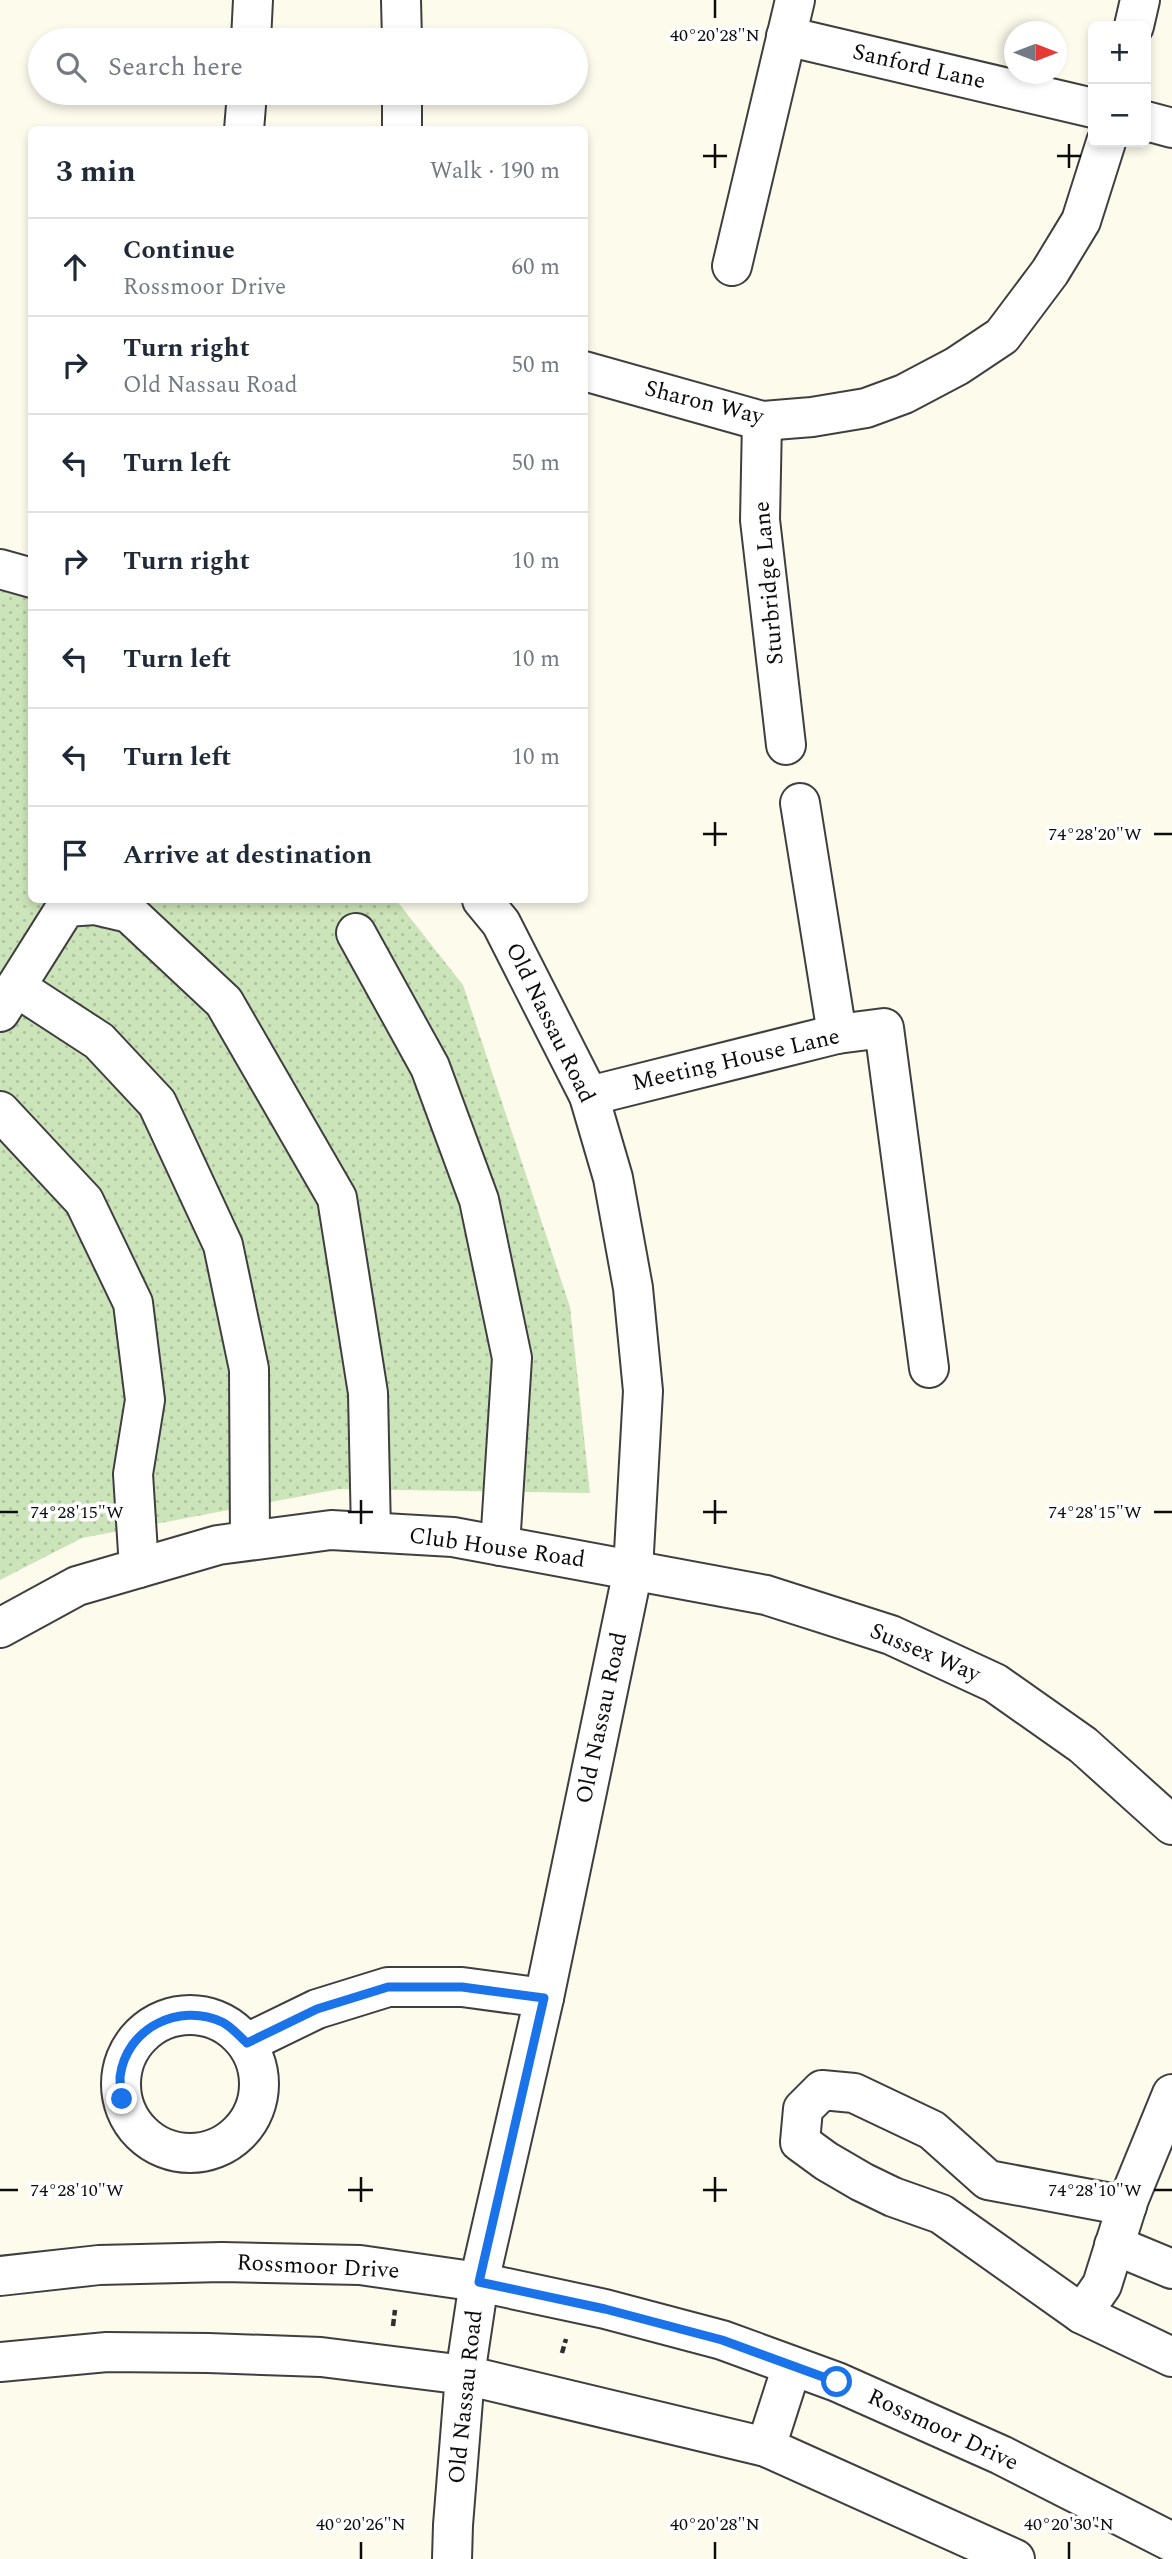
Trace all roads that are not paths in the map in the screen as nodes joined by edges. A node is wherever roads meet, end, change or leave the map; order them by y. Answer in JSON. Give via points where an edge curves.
{"nodes":[{"id":1,"x":253,"y":0,"type":"edge"},
{"id":2,"x":401,"y":0,"type":"edge"},
{"id":3,"x":1140,"y":0,"type":"edge"},
{"id":4,"x":790,"y":18,"type":"edge"},
{"id":5,"x":1135,"y":21,"type":"edge"},
{"id":6,"x":252,"y":28,"type":"edge"},
{"id":7,"x":402,"y":28,"type":"edge"},
{"id":8,"x":246,"y":105,"type":"edge"},
{"id":9,"x":402,"y":105,"type":"edge"},
{"id":10,"x":1088,"y":107,"type":"edge"},
{"id":11,"x":1151,"y":122,"type":"edge"},
{"id":12,"x":244,"y":126,"type":"edge"},
{"id":13,"x":402,"y":126,"type":"edge"},
{"id":14,"x":1172,"y":128,"type":"edge"},
{"id":15,"x":1104,"y":147,"type":"edge"},
{"id":16,"x":732,"y":266,"type":"dead end"},
{"id":17,"x":588,"y":372,"type":"edge"},
{"id":18,"x":762,"y":421,"type":"junction"},
{"id":19,"x":0,"y":569,"type":"edge"},
{"id":20,"x":28,"y":577,"type":"edge"},
{"id":21,"x":786,"y":745,"type":"dead end"},
{"id":22,"x":800,"y":803,"type":"dead end"},
{"id":23,"x":484,"y":903,"type":"edge"},
{"id":24,"x":356,"y":933,"type":"dead end"},
{"id":25,"x":8,"y":999,"type":"edge"},
{"id":26,"x":837,"y":1034,"type":"junction"},
{"id":27,"x":589,"y":1096,"type":"junction"},
{"id":28,"x":0,"y":1111,"type":"edge"},
{"id":29,"x":929,"y":1368,"type":"dead end"},
{"id":30,"x":371,"y":1532,"type":"junction"},
{"id":31,"x":250,"y":1540,"type":"junction"},
{"id":32,"x":500,"y":1546,"type":"junction"},
{"id":33,"x":139,"y":1567,"type":"junction"},
{"id":34,"x":633,"y":1570,"type":"junction"},
{"id":35,"x":0,"y":1628,"type":"edge"},
{"id":36,"x":1172,"y":1825,"type":"edge"},
{"id":37,"x":544,"y":1998,"type":"junction"},
{"id":38,"x":247,"y":2043,"type":"dead end"},
{"id":39,"x":1168,"y":2117,"type":"edge"},
{"id":40,"x":988,"y":2180,"type":"junction"},
{"id":41,"x":1127,"y":2206,"type":"junction"},
{"id":42,"x":951,"y":2222,"type":"junction"},
{"id":43,"x":1114,"y":2245,"type":"junction"},
{"id":44,"x":1172,"y":2269,"type":"edge"},
{"id":45,"x":0,"y":2276,"type":"edge"},
{"id":46,"x":479,"y":2282,"type":"junction"},
{"id":47,"x":1082,"y":2314,"type":"junction"},
{"id":48,"x":1172,"y":2357,"type":"edge"},
{"id":49,"x":0,"y":2362,"type":"edge"},
{"id":50,"x":792,"y":2365,"type":"junction"},
{"id":51,"x":465,"y":2375,"type":"junction"},
{"id":52,"x":766,"y":2447,"type":"junction"},
{"id":53,"x":1172,"y":2543,"type":"edge"},
{"id":54,"x":452,"y":2559,"type":"edge"},
{"id":55,"x":1015,"y":2559,"type":"edge"}],
"edges":[{"from":1,"to":6,"type":"street"},
{"from":2,"to":7,"type":"street"},
{"from":3,"to":5,"type":"street"},
{"from":4,"to":10,"type":"street","name":"Sanford Lane"},
{"from":4,"to":16,"type":"street"},
{"from":8,"to":12,"type":"street"},
{"from":9,"to":13,"type":"street"},
{"from":11,"to":14,"type":"street"},
{"from":15,"to":18,"type":"street","name":"Sharon Way","via":[[1081,221],[1002,336],[947,372],[866,408]]},
{"from":17,"to":18,"type":"street","name":"Sharon Way"},
{"from":18,"to":21,"type":"street","name":"Sturbridge Lane","via":[[760,520]]},
{"from":19,"to":20,"type":"street"},
{"from":22,"to":26,"type":"street"},
{"from":23,"to":27,"type":"street","name":"Old Nassau Road","via":[[501,923]]},
{"from":24,"to":32,"type":"street","via":[[430,1067],[480,1200],[512,1358]]},
{"from":25,"to":30,"type":"street","via":[[66,907],[95,905],[129,913],[224,1002],[337,1198],[368,1393]]},
{"from":25,"to":31,"type":"street","via":[[99,1041],[157,1103],[223,1245],[248,1369]]},
{"from":26,"to":27,"type":"street","name":"Meeting House Lane"},
{"from":26,"to":29,"type":"street","name":"Meeting House Lane","via":[[884,1028]]},
{"from":27,"to":34,"type":"street","name":"Old Nassau Road","via":[[615,1190],[643,1391]]},
{"from":28,"to":33,"type":"street","via":[[84,1201],[133,1303],[145,1400],[133,1474]]},
{"from":30,"to":31,"type":"street","name":"Club House Road","via":[[331,1530]]},
{"from":30,"to":32,"type":"street","name":"Club House Road","via":[[453,1537]]},
{"from":31,"to":33,"type":"street","name":"Club House Road"},
{"from":32,"to":34,"type":"street","name":"Club House Road"},
{"from":33,"to":35,"type":"street","name":"Club House Road","via":[[77,1586]]},
{"from":34,"to":36,"type":"street","name":"Sussex Way","via":[[766,1595],[891,1635],[995,1683],[1083,1745]]},
{"from":34,"to":37,"type":"street","name":"Old Nassau Road"},
{"from":37,"to":38,"type":"street","via":[[462,1987],[388,1987],[317,2009]]},
{"from":37,"to":46,"type":"street","name":"Old Nassau Road"},
{"from":39,"to":41,"type":"street"},
{"from":40,"to":41,"type":"street"},
{"from":40,"to":42,"type":"street"},
{"from":40,"to":42,"type":"street","via":[[932,2130],[855,2093],[822,2090],[803,2109],[800,2142],[862,2182]]},
{"from":41,"to":43,"type":"street"},
{"from":42,"to":47,"type":"street"},
{"from":43,"to":44,"type":"street"},
{"from":43,"to":47,"type":"street","via":[[1102,2284]]},
{"from":45,"to":46,"type":"street","name":"Rossmoor Drive","via":[[99,2264],[222,2262],[359,2264]]},
{"from":46,"to":50,"type":"street","name":"Rossmoor Drive","via":[[722,2340]]},
{"from":46,"to":51,"type":"street","name":"Old Nassau Road"},
{"from":47,"to":48,"type":"street"},
{"from":49,"to":51,"type":"street","via":[[107,2352],[208,2353],[321,2357]]},
{"from":50,"to":52,"type":"street"},
{"from":50,"to":53,"type":"street","name":"Rossmoor Drive","via":[[1001,2455]]},
{"from":51,"to":52,"type":"street"},
{"from":51,"to":54,"type":"street","name":"Old Nassau Road"},
{"from":52,"to":55,"type":"street"}]}
